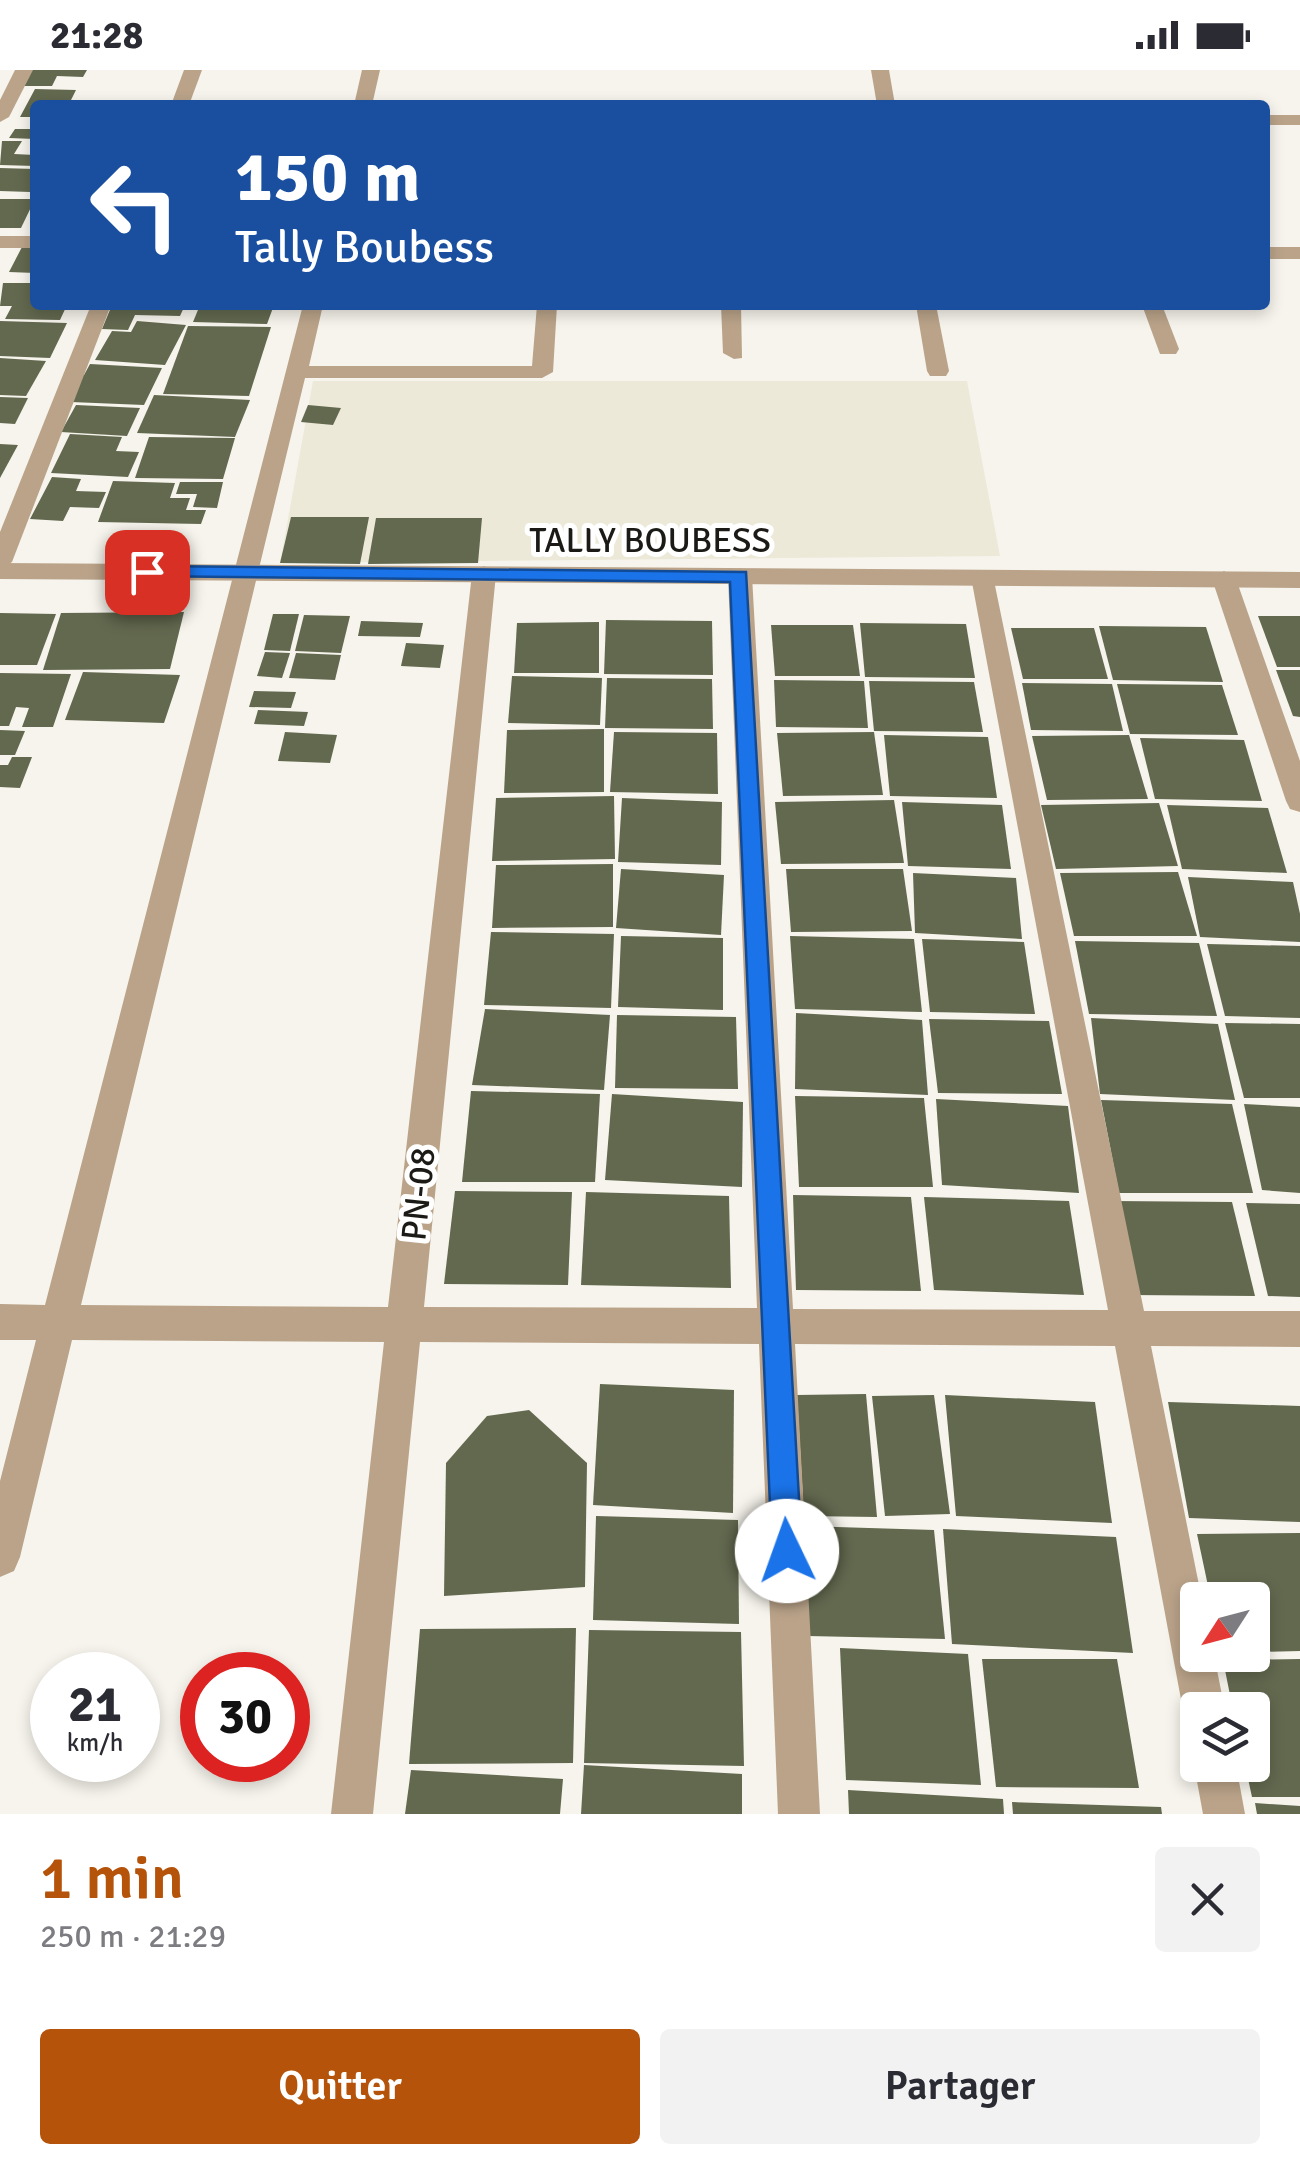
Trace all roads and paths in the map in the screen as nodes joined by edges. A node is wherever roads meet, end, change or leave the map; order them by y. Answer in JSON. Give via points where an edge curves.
{"nodes":[{"id":1,"x":24,"y":70,"type":"edge"},
{"id":2,"x":194,"y":70,"type":"edge"},
{"id":3,"x":372,"y":70,"type":"edge"},
{"id":4,"x":880,"y":70,"type":"edge"},
{"id":5,"x":182,"y":100,"type":"edge"},
{"id":6,"x":364,"y":100,"type":"edge"},
{"id":7,"x":885,"y":100,"type":"edge"},
{"id":8,"x":0,"y":118,"type":"edge"},
{"id":9,"x":1270,"y":120,"type":"edge"},
{"id":10,"x":1300,"y":120,"type":"edge"},
{"id":11,"x":0,"y":242,"type":"edge"},
{"id":12,"x":30,"y":242,"type":"edge"},
{"id":13,"x":1270,"y":253,"type":"edge"},
{"id":14,"x":1300,"y":253,"type":"edge"},
{"id":15,"x":99,"y":310,"type":"edge"},
{"id":16,"x":312,"y":310,"type":"edge"},
{"id":17,"x":546,"y":310,"type":"edge"},
{"id":18,"x":732,"y":310,"type":"edge"},
{"id":19,"x":927,"y":310,"type":"edge"},
{"id":20,"x":1154,"y":310,"type":"edge"},
{"id":21,"x":1168,"y":348,"type":"dead end"},
{"id":22,"x":734,"y":353,"type":"dead end"},
{"id":23,"x":938,"y":371,"type":"dead end"},
{"id":24,"x":296,"y":372,"type":"junction"},
{"id":25,"x":0,"y":562,"type":"edge"},
{"id":26,"x":0,"y":571,"type":"edge"},
{"id":27,"x":246,"y":573,"type":"junction"},
{"id":28,"x":484,"y":574,"type":"junction"},
{"id":29,"x":740,"y":576,"type":"junction"},
{"id":30,"x":983,"y":578,"type":"junction"},
{"id":31,"x":1224,"y":579,"type":"junction"},
{"id":32,"x":1300,"y":580,"type":"edge"},
{"id":33,"x":1300,"y":801,"type":"edge"},
{"id":34,"x":0,"y":1322,"type":"edge"},
{"id":35,"x":58,"y":1323,"type":"junction"},
{"id":36,"x":404,"y":1325,"type":"junction"},
{"id":37,"x":776,"y":1326,"type":"junction"},
{"id":38,"x":1129,"y":1328,"type":"junction"},
{"id":39,"x":1300,"y":1329,"type":"edge"},
{"id":40,"x":0,"y":1557,"type":"edge"},
{"id":41,"x":1200,"y":1692,"type":"edge"},
{"id":42,"x":1217,"y":1782,"type":"edge"},
{"id":43,"x":352,"y":1814,"type":"edge"},
{"id":44,"x":799,"y":1814,"type":"edge"},
{"id":45,"x":1224,"y":1814,"type":"edge"}],
"edges":[{"from":1,"to":8,"type":"street"},
{"from":2,"to":5,"type":"street"},
{"from":3,"to":6,"type":"street"},
{"from":4,"to":7,"type":"street"},
{"from":9,"to":10,"type":"street"},
{"from":11,"to":12,"type":"street"},
{"from":13,"to":14,"type":"street"},
{"from":15,"to":25,"type":"street"},
{"from":16,"to":24,"type":"street"},
{"from":17,"to":24,"type":"street","via":[[542,372]]},
{"from":18,"to":22,"type":"street"},
{"from":19,"to":23,"type":"street"},
{"from":20,"to":21,"type":"street"},
{"from":24,"to":27,"type":"street"},
{"from":26,"to":27,"type":"street","name":"TALLY BOUBESS"},
{"from":27,"to":28,"type":"street","name":"TALLY BOUBESS"},
{"from":27,"to":35,"type":"street"},
{"from":28,"to":29,"type":"street","name":"TALLY BOUBESS"},
{"from":28,"to":36,"type":"street","name":"PN-08"},
{"from":29,"to":30,"type":"street","name":"TALLY BOUBESS"},
{"from":29,"to":37,"type":"street"},
{"from":30,"to":31,"type":"street","name":"TALLY BOUBESS"},
{"from":30,"to":38,"type":"street"},
{"from":31,"to":32,"type":"street","name":"TALLY BOUBESS"},
{"from":31,"to":33,"type":"street"},
{"from":34,"to":35,"type":"street"},
{"from":35,"to":36,"type":"street"},
{"from":35,"to":40,"type":"street"},
{"from":36,"to":37,"type":"street"},
{"from":36,"to":43,"type":"street","name":"PN-08"},
{"from":37,"to":38,"type":"street"},
{"from":37,"to":44,"type":"street"},
{"from":38,"to":39,"type":"street"},
{"from":38,"to":41,"type":"street"},
{"from":42,"to":45,"type":"street"}]}
